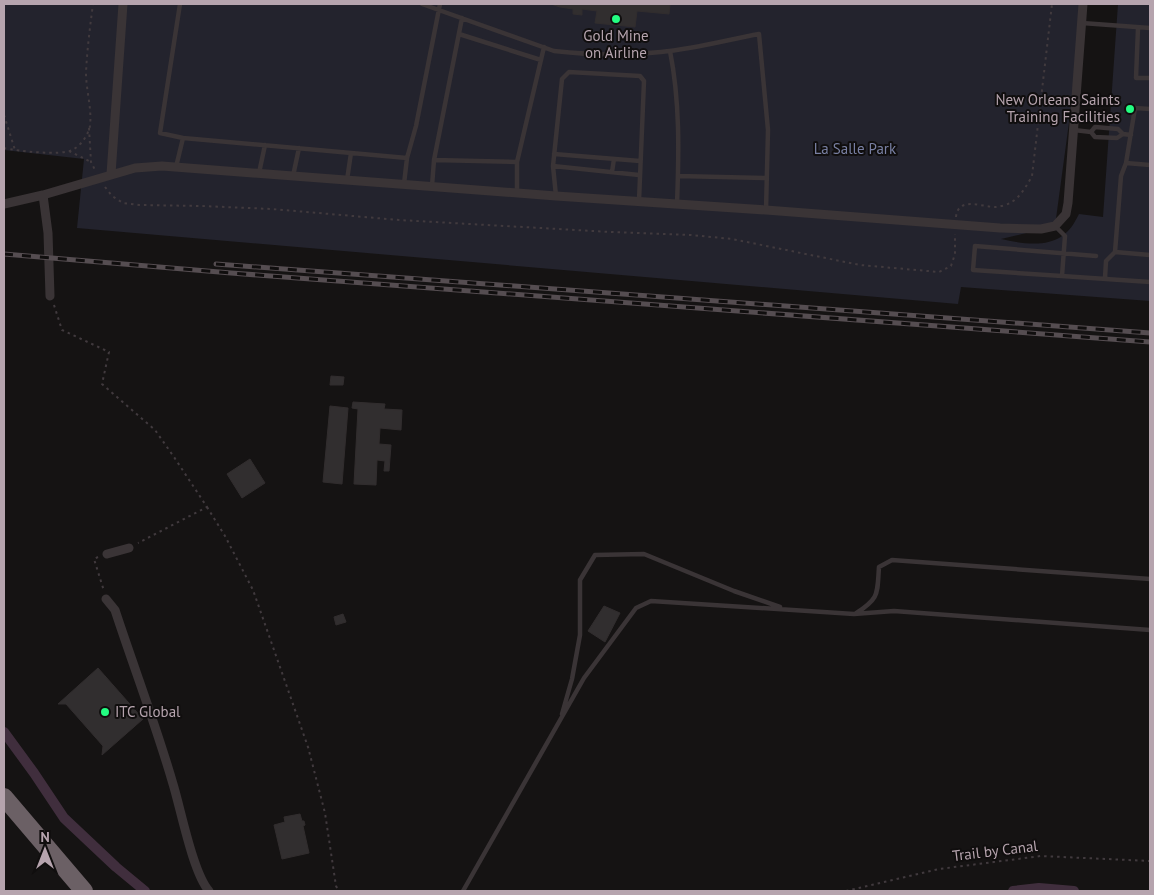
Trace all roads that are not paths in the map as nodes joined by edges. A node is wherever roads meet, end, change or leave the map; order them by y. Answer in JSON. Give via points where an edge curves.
{"nodes":[{"id":1,"x":123,"y":4,"type":"edge"},
{"id":2,"x":180,"y":4,"type":"edge"},
{"id":3,"x":422,"y":4,"type":"edge"},
{"id":4,"x":440,"y":4,"type":"edge"},
{"id":5,"x":1083,"y":4,"type":"edge"},
{"id":6,"x":440,"y":10,"type":"junction"},
{"id":7,"x":462,"y":18,"type":"junction"},
{"id":8,"x":1082,"y":23,"type":"junction"},
{"id":9,"x":1138,"y":28,"type":"junction"},
{"id":10,"x":1150,"y":28,"type":"edge"},
{"id":11,"x":459,"y":34,"type":"junction"},
{"id":12,"x":544,"y":47,"type":"junction"},
{"id":13,"x":670,"y":50,"type":"junction"},
{"id":14,"x":541,"y":60,"type":"junction"},
{"id":15,"x":1150,"y":78,"type":"edge"},
{"id":16,"x":1150,"y":109,"type":"edge"},
{"id":17,"x":1074,"y":130,"type":"junction"},
{"id":18,"x":1091,"y":132,"type":"junction"},
{"id":19,"x":1123,"y":134,"type":"junction"},
{"id":20,"x":1131,"y":135,"type":"junction"},
{"id":21,"x":183,"y":138,"type":"junction"},
{"id":22,"x":265,"y":145,"type":"junction"},
{"id":23,"x":299,"y":148,"type":"junction"},
{"id":24,"x":351,"y":153,"type":"junction"},
{"id":25,"x":554,"y":154,"type":"junction"},
{"id":26,"x":586,"y":156,"type":"junction"},
{"id":27,"x":407,"y":158,"type":"junction"},
{"id":28,"x":614,"y":159,"type":"junction"},
{"id":29,"x":434,"y":160,"type":"junction"},
{"id":30,"x":640,"y":161,"type":"junction"},
{"id":31,"x":518,"y":162,"type":"junction"},
{"id":32,"x":1126,"y":163,"type":"junction"},
{"id":33,"x":1150,"y":165,"type":"edge"},
{"id":34,"x":553,"y":166,"type":"junction"},
{"id":35,"x":176,"y":167,"type":"junction"},
{"id":36,"x":585,"y":169,"type":"junction"},
{"id":37,"x":612,"y":172,"type":"junction"},
{"id":38,"x":259,"y":173,"type":"junction"},
{"id":39,"x":111,"y":174,"type":"junction"},
{"id":40,"x":639,"y":175,"type":"junction"},
{"id":41,"x":293,"y":176,"type":"junction"},
{"id":42,"x":678,"y":176,"type":"junction"},
{"id":43,"x":767,"y":178,"type":"junction"},
{"id":44,"x":347,"y":180,"type":"junction"},
{"id":45,"x":404,"y":184,"type":"junction"},
{"id":46,"x":432,"y":187,"type":"junction"},
{"id":47,"x":517,"y":193,"type":"junction"},
{"id":48,"x":43,"y":195,"type":"junction"},
{"id":49,"x":556,"y":196,"type":"junction"},
{"id":50,"x":639,"y":202,"type":"junction"},
{"id":51,"x":4,"y":204,"type":"edge"},
{"id":52,"x":677,"y":204,"type":"junction"},
{"id":53,"x":766,"y":210,"type":"junction"},
{"id":54,"x":1055,"y":226,"type":"junction"},
{"id":55,"x":1115,"y":252,"type":"junction"},
{"id":56,"x":1064,"y":253,"type":"junction"},
{"id":57,"x":1150,"y":255,"type":"edge"},
{"id":58,"x":1096,"y":256,"type":"dead end"},
{"id":59,"x":1062,"y":276,"type":"junction"},
{"id":60,"x":1105,"y":278,"type":"junction"},
{"id":61,"x":1150,"y":282,"type":"edge"},
{"id":62,"x":50,"y":296,"type":"road end"},
{"id":63,"x":128,"y":548,"type":"road end"},
{"id":64,"x":108,"y":554,"type":"road end"},
{"id":65,"x":1150,"y":579,"type":"edge"},
{"id":66,"x":106,"y":598,"type":"road end"},
{"id":67,"x":786,"y":609,"type":"junction"},
{"id":68,"x":854,"y":614,"type":"junction"},
{"id":69,"x":1150,"y":630,"type":"edge"},
{"id":70,"x":560,"y":720,"type":"junction"},
{"id":71,"x":4,"y":797,"type":"edge"},
{"id":72,"x":84,"y":891,"type":"edge"},
{"id":73,"x":209,"y":891,"type":"edge"},
{"id":74,"x":463,"y":891,"type":"edge"}],
"edges":[{"from":1,"to":39,"type":"street"},
{"from":2,"to":21,"type":"lane","via":[[160,133]]},
{"from":3,"to":6,"type":"lane"},
{"from":4,"to":6,"type":"lane"},
{"from":5,"to":8,"type":"street"},
{"from":6,"to":7,"type":"lane"},
{"from":6,"to":27,"type":"lane"},
{"from":7,"to":11,"type":"lane"},
{"from":7,"to":12,"type":"lane"},
{"from":8,"to":9,"type":"lane"},
{"from":8,"to":17,"type":"street"},
{"from":9,"to":10,"type":"lane"},
{"from":9,"to":15,"type":"lane","via":[[1136,78]]},
{"from":11,"to":14,"type":"lane"},
{"from":11,"to":29,"type":"lane"},
{"from":12,"to":13,"type":"lane","via":[[576,54],[615,55]]},
{"from":12,"to":14,"type":"lane"},
{"from":13,"to":42,"type":"lane","via":[[677,97]]},
{"from":13,"to":43,"type":"lane","via":[[759,34],[768,130]]},
{"from":14,"to":31,"type":"lane"},
{"from":16,"to":20,"type":"lane","via":[[1135,108]]},
{"from":17,"to":18,"type":"lane"},
{"from":17,"to":54,"type":"street","via":[[1066,214]]},
{"from":18,"to":19,"type":"lane","via":[[1094,137],[1117,138]]},
{"from":18,"to":19,"type":"lane","via":[[1095,127],[1118,129]]},
{"from":19,"to":20,"type":"lane"},
{"from":20,"to":32,"type":"lane"},
{"from":21,"to":22,"type":"lane"},
{"from":21,"to":35,"type":"lane"},
{"from":22,"to":23,"type":"lane"},
{"from":22,"to":38,"type":"lane"},
{"from":23,"to":24,"type":"lane"},
{"from":23,"to":41,"type":"lane"},
{"from":24,"to":27,"type":"lane"},
{"from":24,"to":44,"type":"lane"},
{"from":25,"to":26,"type":"lane"},
{"from":25,"to":30,"type":"lane","via":[[562,79],[569,72],[640,76],[644,81]]},
{"from":25,"to":34,"type":"lane"},
{"from":26,"to":28,"type":"lane"},
{"from":26,"to":36,"type":"lane"},
{"from":27,"to":45,"type":"lane"},
{"from":28,"to":30,"type":"lane"},
{"from":28,"to":37,"type":"lane"},
{"from":29,"to":31,"type":"lane"},
{"from":29,"to":46,"type":"lane"},
{"from":30,"to":40,"type":"lane"},
{"from":31,"to":47,"type":"lane"},
{"from":32,"to":33,"type":"lane"},
{"from":32,"to":55,"type":"lane","via":[[1121,176]]},
{"from":34,"to":36,"type":"lane"},
{"from":34,"to":49,"type":"lane"},
{"from":35,"to":38,"type":"street"},
{"from":35,"to":39,"type":"street","via":[[135,168]]},
{"from":36,"to":37,"type":"lane"},
{"from":37,"to":40,"type":"lane"},
{"from":38,"to":41,"type":"street"},
{"from":39,"to":48,"type":"street"},
{"from":40,"to":50,"type":"lane"},
{"from":41,"to":44,"type":"street"},
{"from":42,"to":43,"type":"lane"},
{"from":42,"to":52,"type":"lane"},
{"from":43,"to":53,"type":"lane"},
{"from":44,"to":45,"type":"street"},
{"from":45,"to":46,"type":"street"},
{"from":46,"to":47,"type":"street"},
{"from":47,"to":49,"type":"street"},
{"from":48,"to":51,"type":"street"},
{"from":48,"to":62,"type":"street"},
{"from":49,"to":50,"type":"street"},
{"from":50,"to":52,"type":"street"},
{"from":52,"to":53,"type":"street"},
{"from":53,"to":54,"type":"street","via":[[1000,228]]},
{"from":54,"to":56,"type":"lane","via":[[1065,236]]},
{"from":55,"to":57,"type":"lane"},
{"from":55,"to":60,"type":"lane","via":[[1106,260]]},
{"from":56,"to":58,"type":"lane"},
{"from":56,"to":59,"type":"lane"},
{"from":56,"to":59,"type":"lane","via":[[975,246],[973,270]]},
{"from":59,"to":60,"type":"lane"},
{"from":60,"to":61,"type":"lane"},
{"from":63,"to":64,"type":"street"},
{"from":65,"to":68,"type":"lane","via":[[892,560],[879,567],[878,592],[868,605]]},
{"from":66,"to":73,"type":"street","via":[[115,610],[196,864]]},
{"from":67,"to":68,"type":"lane"},
{"from":67,"to":70,"type":"lane","via":[[651,601],[636,608],[584,678]]},
{"from":67,"to":70,"type":"lane","via":[[644,554],[595,555],[580,580],[580,635]]},
{"from":68,"to":69,"type":"lane","via":[[894,611]]},
{"from":70,"to":74,"type":"lane"},
{"from":71,"to":72,"type":"highway"}]}
